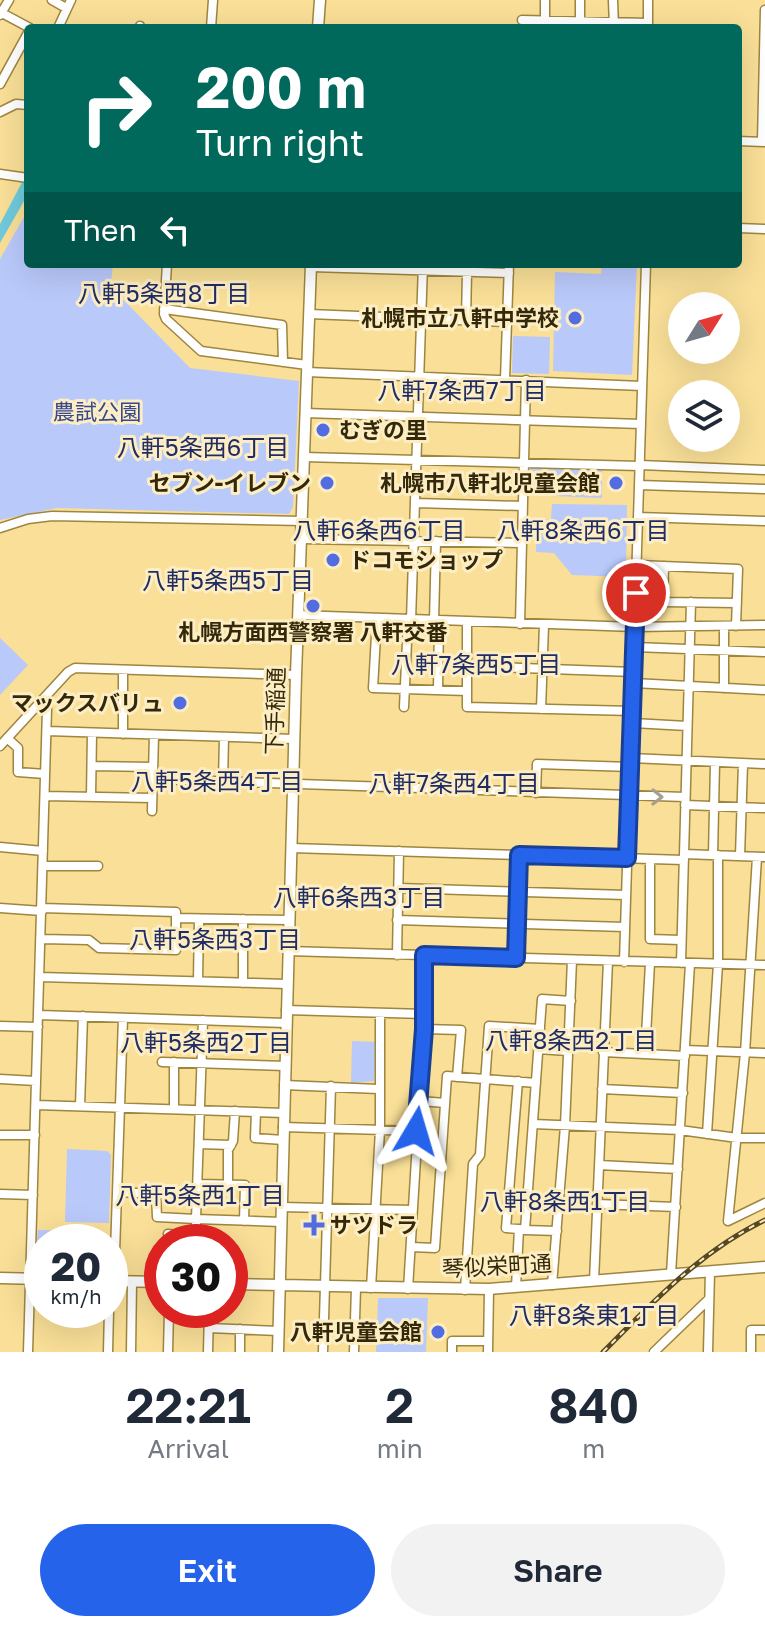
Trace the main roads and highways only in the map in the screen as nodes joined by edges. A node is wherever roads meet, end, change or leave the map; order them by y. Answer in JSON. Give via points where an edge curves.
{"nodes":[{"id":1,"x":320,"y":0,"type":"edge"},
{"id":2,"x":318,"y":24,"type":"edge"},
{"id":3,"x":311,"y":268,"type":"edge"},
{"id":4,"x":765,"y":1267,"type":"edge"},
{"id":5,"x":0,"y":1278,"type":"edge"},
{"id":6,"x":24,"y":1279,"type":"edge"},
{"id":7,"x":248,"y":1285,"type":"edge"},
{"id":8,"x":280,"y":1286,"type":"junction"},
{"id":9,"x":278,"y":1352,"type":"edge"}],
"edges":[{"from":1,"to":2,"type":"main road"},
{"from":3,"to":8,"type":"main road","name":"下手稲通"},
{"from":4,"to":8,"type":"main road","name":"琴似栄町通","via":[[465,1290]]},
{"from":5,"to":6,"type":"main road"},
{"from":7,"to":8,"type":"main road","name":"琴似栄町通"},
{"from":8,"to":9,"type":"main road","name":"下手稲通"}]}
